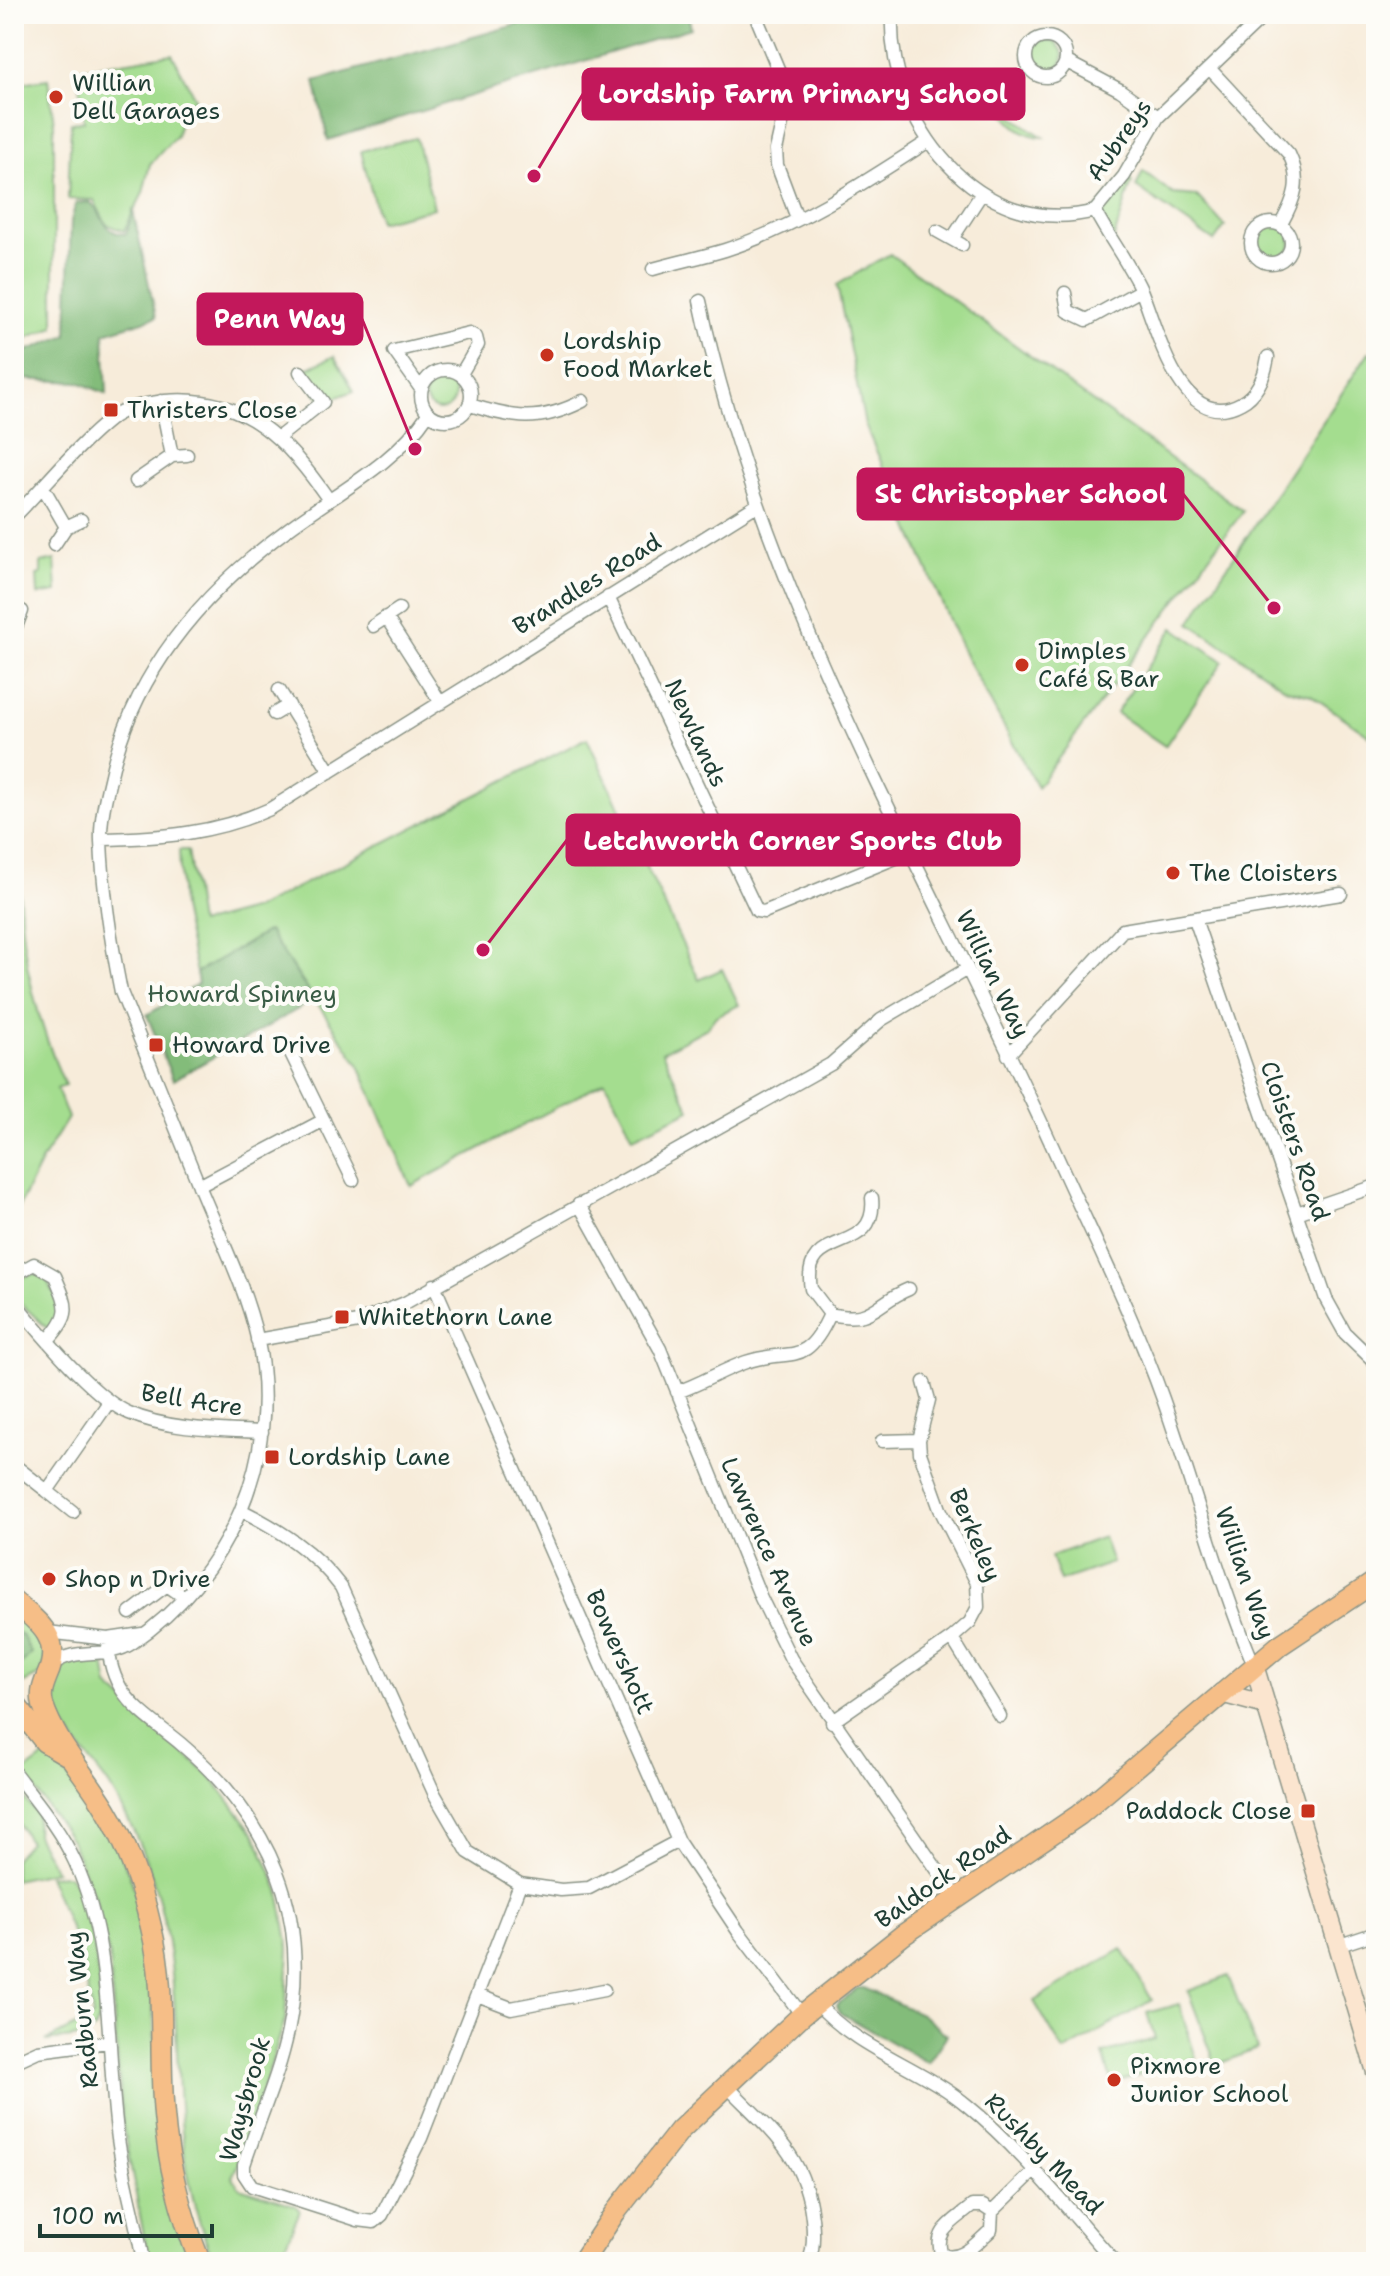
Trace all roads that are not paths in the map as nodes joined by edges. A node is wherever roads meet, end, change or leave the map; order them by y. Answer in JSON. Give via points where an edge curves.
{"nodes":[{"id":1,"x":892,"y":14,"type":"edge"},
{"id":2,"x":1266,"y":14,"type":"edge"},
{"id":3,"x":756,"y":16,"type":"edge"},
{"id":4,"x":744,"y":26,"type":"dead end"},
{"id":5,"x":1067,"y":62,"type":"dead end"},
{"id":6,"x":1210,"y":69,"type":"junction"},
{"id":7,"x":1158,"y":117,"type":"junction"},
{"id":8,"x":927,"y":142,"type":"junction"},
{"id":9,"x":982,"y":193,"type":"junction"},
{"id":10,"x":1095,"y":211,"type":"junction"},
{"id":11,"x":797,"y":218,"type":"junction"},
{"id":12,"x":1281,"y":224,"type":"dead end"},
{"id":13,"x":937,"y":231,"type":"dead end"},
{"id":14,"x":653,"y":269,"type":"dead end"},
{"id":15,"x":1141,"y":290,"type":"junction"},
{"id":16,"x":1065,"y":293,"type":"dead end"},
{"id":17,"x":700,"y":301,"type":"dead end"},
{"id":18,"x":1268,"y":357,"type":"dead end"},
{"id":19,"x":300,"y":372,"type":"dead end"},
{"id":20,"x":461,"y":374,"type":"junction"},
{"id":21,"x":1265,"y":375,"type":"junction"},
{"id":22,"x":1281,"y":376,"type":"dead end"},
{"id":23,"x":421,"y":389,"type":"junction"},
{"id":24,"x":161,"y":401,"type":"junction"},
{"id":25,"x":583,"y":401,"type":"dead end"},
{"id":26,"x":470,"y":405,"type":"junction"},
{"id":27,"x":428,"y":414,"type":"junction"},
{"id":28,"x":279,"y":437,"type":"junction"},
{"id":29,"x":187,"y":455,"type":"dead end"},
{"id":30,"x":172,"y":456,"type":"junction"},
{"id":31,"x":136,"y":481,"type":"dead end"},
{"id":32,"x":43,"y":487,"type":"junction"},
{"id":33,"x":329,"y":500,"type":"junction"},
{"id":34,"x":757,"y":505,"type":"junction"},
{"id":35,"x":14,"y":517,"type":"edge"},
{"id":36,"x":81,"y":520,"type":"dead end"},
{"id":37,"x":66,"y":527,"type":"junction"},
{"id":38,"x":54,"y":545,"type":"dead end"},
{"id":39,"x":608,"y":597,"type":"junction"},
{"id":40,"x":399,"y":609,"type":"dead end"},
{"id":41,"x":22,"y":611,"type":"dead end"},
{"id":42,"x":386,"y":617,"type":"junction"},
{"id":43,"x":373,"y":626,"type":"dead end"},
{"id":44,"x":14,"y":632,"type":"edge"},
{"id":45,"x":279,"y":690,"type":"dead end"},
{"id":46,"x":441,"y":703,"type":"junction"},
{"id":47,"x":289,"y":705,"type":"junction"},
{"id":48,"x":274,"y":714,"type":"dead end"},
{"id":49,"x":330,"y":772,"type":"junction"},
{"id":50,"x":101,"y":839,"type":"junction"},
{"id":51,"x":910,"y":852,"type":"junction"},
{"id":52,"x":1341,"y":894,"type":"dead end"},
{"id":53,"x":1195,"y":919,"type":"junction"},
{"id":54,"x":967,"y":969,"type":"junction"},
{"id":55,"x":287,"y":1045,"type":"dead end"},
{"id":56,"x":1008,"y":1055,"type":"junction"},
{"id":57,"x":324,"y":1120,"type":"junction"},
{"id":58,"x":353,"y":1180,"type":"dead end"},
{"id":59,"x":199,"y":1186,"type":"junction"},
{"id":60,"x":1376,"y":1186,"type":"edge"},
{"id":61,"x":872,"y":1198,"type":"dead end"},
{"id":62,"x":579,"y":1204,"type":"junction"},
{"id":63,"x":1297,"y":1213,"type":"junction"},
{"id":64,"x":14,"y":1275,"type":"edge"},
{"id":65,"x":890,"y":1281,"type":"dead end"},
{"id":66,"x":434,"y":1285,"type":"junction"},
{"id":67,"x":909,"y":1289,"type":"dead end"},
{"id":68,"x":895,"y":1294,"type":"junction"},
{"id":69,"x":14,"y":1302,"type":"edge"},
{"id":70,"x":830,"y":1314,"type":"junction"},
{"id":71,"x":49,"y":1339,"type":"junction"},
{"id":72,"x":257,"y":1340,"type":"junction"},
{"id":73,"x":1376,"y":1363,"type":"edge"},
{"id":74,"x":924,"y":1382,"type":"dead end"},
{"id":75,"x":677,"y":1392,"type":"junction"},
{"id":76,"x":109,"y":1402,"type":"junction"},
{"id":77,"x":262,"y":1432,"type":"junction"},
{"id":78,"x":919,"y":1440,"type":"junction"},
{"id":79,"x":882,"y":1441,"type":"dead end"},
{"id":80,"x":14,"y":1465,"type":"edge"},
{"id":81,"x":47,"y":1491,"type":"junction"},
{"id":82,"x":241,"y":1510,"type":"junction"},
{"id":83,"x":73,"y":1512,"type":"dead end"},
{"id":84,"x":1376,"y":1581,"type":"edge"},
{"id":85,"x":184,"y":1597,"type":"junction"},
{"id":86,"x":14,"y":1602,"type":"edge"},
{"id":87,"x":130,"y":1613,"type":"dead end"},
{"id":88,"x":47,"y":1632,"type":"junction"},
{"id":89,"x":952,"y":1638,"type":"junction"},
{"id":90,"x":108,"y":1646,"type":"junction"},
{"id":91,"x":1254,"y":1665,"type":"junction"},
{"id":92,"x":49,"y":1673,"type":"junction"},
{"id":93,"x":1221,"y":1693,"type":"junction"},
{"id":94,"x":14,"y":1695,"type":"edge"},
{"id":95,"x":14,"y":1703,"type":"edge"},
{"id":96,"x":1266,"y":1705,"type":"junction"},
{"id":97,"x":1000,"y":1716,"type":"dead end"},
{"id":98,"x":832,"y":1722,"type":"junction"},
{"id":99,"x":67,"y":1755,"type":"junction"},
{"id":100,"x":14,"y":1772,"type":"edge"},
{"id":101,"x":678,"y":1841,"type":"junction"},
{"id":102,"x":520,"y":1884,"type":"junction"},
{"id":103,"x":956,"y":1897,"type":"junction"},
{"id":104,"x":1376,"y":1933,"type":"edge"},
{"id":105,"x":1337,"y":1946,"type":"junction"},
{"id":106,"x":604,"y":1990,"type":"dead end"},
{"id":107,"x":477,"y":1995,"type":"junction"},
{"id":108,"x":809,"y":2009,"type":"junction"},
{"id":109,"x":108,"y":2042,"type":"junction"},
{"id":110,"x":14,"y":2062,"type":"edge"},
{"id":111,"x":1376,"y":2072,"type":"edge"},
{"id":112,"x":725,"y":2084,"type":"junction"},
{"id":113,"x":1034,"y":2171,"type":"junction"},
{"id":114,"x":992,"y":2212,"type":"junction"},
{"id":115,"x":814,"y":2247,"type":"junction"},
{"id":116,"x":587,"y":2260,"type":"edge"},
{"id":117,"x":143,"y":2262,"type":"edge"},
{"id":118,"x":200,"y":2262,"type":"edge"},
{"id":119,"x":809,"y":2262,"type":"edge"},
{"id":120,"x":816,"y":2262,"type":"edge"},
{"id":121,"x":1115,"y":2262,"type":"edge"}],
"edges":[{"from":1,"to":8,"type":"street","name":"Aubreys","via":[[896,68]]},
{"from":2,"to":6,"type":"street","name":"Aubreys"},
{"from":3,"to":4,"type":"street"},
{"from":3,"to":11,"type":"street","via":[[781,76],[784,115],[777,165]]},
{"from":5,"to":7,"type":"street"},
{"from":6,"to":7,"type":"street","name":"Aubreys"},
{"from":6,"to":12,"type":"street","via":[[1297,169],[1294,202]]},
{"from":7,"to":10,"type":"street","name":"Aubreys","via":[[1124,176]]},
{"from":8,"to":9,"type":"street","name":"Aubreys"},
{"from":8,"to":11,"type":"street"},
{"from":9,"to":10,"type":"street","name":"Aubreys","via":[[1052,217]]},
{"from":9,"to":13,"type":"street","via":[[957,242]]},
{"from":10,"to":15,"type":"street"},
{"from":11,"to":14,"type":"street","via":[[728,249]]},
{"from":15,"to":16,"type":"street","via":[[1095,318],[1081,319],[1062,312]]},
{"from":15,"to":21,"type":"street","via":[[1169,368],[1196,397],[1213,407],[1227,407],[1242,402]]},
{"from":17,"to":34,"type":"street","name":"Willian Way","via":[[719,386]]},
{"from":18,"to":21,"type":"street"},
{"from":19,"to":28,"type":"street","via":[[323,402]]},
{"from":20,"to":23,"type":"street","via":[[433,373]]},
{"from":20,"to":23,"type":"street","via":[[478,345],[469,333],[394,351]]},
{"from":20,"to":26,"type":"street","via":[[471,388]]},
{"from":21,"to":22,"type":"street"},
{"from":23,"to":27,"type":"street"},
{"from":24,"to":28,"type":"street","via":[[217,404]]},
{"from":24,"to":30,"type":"street"},
{"from":24,"to":32,"type":"street","via":[[116,416]]},
{"from":25,"to":26,"type":"street","via":[[545,417],[497,414]]},
{"from":26,"to":27,"type":"street","via":[[450,420]]},
{"from":27,"to":33,"type":"street","via":[[408,442]]},
{"from":28,"to":33,"type":"street"},
{"from":29,"to":30,"type":"street"},
{"from":30,"to":31,"type":"street"},
{"from":32,"to":35,"type":"street"},
{"from":32,"to":37,"type":"street"},
{"from":33,"to":50,"type":"street","via":[[232,572],[156,664],[119,742]]},
{"from":34,"to":39,"type":"street","name":"Brandles Road"},
{"from":34,"to":51,"type":"street","name":"Willian Way","via":[[840,704]]},
{"from":36,"to":37,"type":"street"},
{"from":37,"to":38,"type":"street"},
{"from":39,"to":46,"type":"street","name":"Brandles Road"},
{"from":39,"to":51,"type":"street","name":"Newlands","via":[[757,911]]},
{"from":40,"to":42,"type":"street"},
{"from":41,"to":44,"type":"street"},
{"from":42,"to":43,"type":"street"},
{"from":42,"to":46,"type":"street"},
{"from":45,"to":47,"type":"street"},
{"from":46,"to":49,"type":"street","name":"Brandles Road"},
{"from":47,"to":48,"type":"street"},
{"from":47,"to":49,"type":"street"},
{"from":49,"to":50,"type":"street","name":"Brandles Road","via":[[270,809],[230,825],[174,837]]},
{"from":50,"to":59,"type":"street","via":[[121,992]]},
{"from":51,"to":54,"type":"street","name":"Willian Way"},
{"from":52,"to":53,"type":"street"},
{"from":53,"to":56,"type":"street","via":[[1123,930]]},
{"from":53,"to":63,"type":"street","name":"Cloisters Road"},
{"from":54,"to":56,"type":"street","name":"Willian Way"},
{"from":54,"to":62,"type":"street","via":[[881,1020],[831,1064]]},
{"from":55,"to":57,"type":"street"},
{"from":56,"to":91,"type":"street","name":"Willian Way","via":[[1161,1395]]},
{"from":57,"to":58,"type":"street"},
{"from":57,"to":59,"type":"street"},
{"from":59,"to":72,"type":"street"},
{"from":60,"to":63,"type":"street"},
{"from":61,"to":70,"type":"street","via":[[868,1227],[858,1236],[828,1245],[812,1265],[811,1289]]},
{"from":62,"to":66,"type":"street"},
{"from":62,"to":75,"type":"street","name":"Lawrence Avenue","via":[[650,1327]]},
{"from":63,"to":73,"type":"street","name":"Cloisters Road","via":[[1335,1317]]},
{"from":64,"to":71,"type":"street","via":[[34,1264],[55,1276],[67,1311]]},
{"from":65,"to":68,"type":"street"},
{"from":66,"to":72,"type":"street","via":[[358,1322]]},
{"from":66,"to":101,"type":"street","name":"Bowershott"},
{"from":67,"to":68,"type":"street"},
{"from":68,"to":70,"type":"street","via":[[866,1316]]},
{"from":69,"to":71,"type":"street","name":"Bell Acre"},
{"from":70,"to":75,"type":"street","via":[[804,1351],[748,1361]]},
{"from":71,"to":76,"type":"street","name":"Bell Acre"},
{"from":72,"to":77,"type":"street","via":[[263,1375]]},
{"from":74,"to":78,"type":"street","name":"Berkeley","via":[[936,1398]]},
{"from":75,"to":98,"type":"street","name":"Lawrence Avenue","via":[[761,1598],[791,1659]]},
{"from":76,"to":77,"type":"street","name":"Bell Acre","via":[[150,1420]]},
{"from":76,"to":81,"type":"street"},
{"from":77,"to":82,"type":"street"},
{"from":78,"to":79,"type":"street"},
{"from":78,"to":89,"type":"street","name":"Berkeley","via":[[931,1488],[979,1590],[975,1616]]},
{"from":80,"to":81,"type":"street"},
{"from":81,"to":83,"type":"street"},
{"from":82,"to":85,"type":"street","via":[[219,1553]]},
{"from":82,"to":102,"type":"street","via":[[293,1539],[341,1587],[435,1795],[468,1852]]},
{"from":84,"to":91,"type":"main road","name":"Baldock Road"},
{"from":85,"to":87,"type":"street","via":[[167,1585]]},
{"from":85,"to":90,"type":"street","via":[[132,1644]]},
{"from":86,"to":88,"type":"main road"},
{"from":88,"to":90,"type":"street"},
{"from":88,"to":92,"type":"main road","via":[[54,1645]]},
{"from":89,"to":97,"type":"street"},
{"from":89,"to":98,"type":"street","name":"Berkeley"},
{"from":90,"to":92,"type":"street","via":[[66,1655]]},
{"from":90,"to":107,"type":"street","name":"Waysbrook","via":[[118,1689],[204,1764],[252,1820],[286,1897],[295,1964],[292,2009],[244,2165],[248,2183],[358,2220],[378,2219],[421,2138]]},
{"from":91,"to":93,"type":"main road","name":"Baldock Road"},
{"from":91,"to":96,"type":"street"},
{"from":92,"to":94,"type":"main road"},
{"from":92,"to":99,"type":"main road","via":[[42,1703]]},
{"from":93,"to":96,"type":"street"},
{"from":93,"to":103,"type":"main road","name":"Baldock Road","via":[[1079,1815]]},
{"from":95,"to":99,"type":"main road","via":[[45,1742]]},
{"from":96,"to":105,"type":"street"},
{"from":98,"to":103,"type":"street","name":"Lawrence Avenue"},
{"from":99,"to":118,"type":"main road","via":[[107,1810],[143,1893],[163,1999],[164,2115],[172,2175]]},
{"from":100,"to":109,"type":"street","name":"Radburn Way","via":[[56,1828],[84,1883],[103,1960]]},
{"from":101,"to":102,"type":"street","via":[[589,1888]]},
{"from":101,"to":108,"type":"street","name":"Bowershott","via":[[738,1931]]},
{"from":102,"to":107,"type":"street","name":"Waysbrook"},
{"from":103,"to":108,"type":"main road","name":"Baldock Road"},
{"from":104,"to":105,"type":"street"},
{"from":105,"to":111,"type":"street"},
{"from":106,"to":107,"type":"street","via":[[511,2008]]},
{"from":108,"to":112,"type":"main road","name":"Baldock Road"},
{"from":108,"to":113,"type":"street","name":"Rushby Mead","via":[[968,2105]]},
{"from":109,"to":110,"type":"street","via":[[38,2051]]},
{"from":109,"to":117,"type":"street","name":"Radburn Way","via":[[117,2135]]},
{"from":112,"to":115,"type":"street","via":[[796,2161],[810,2205]]},
{"from":112,"to":116,"type":"main road","name":"Baldock Road","via":[[680,2130]]},
{"from":113,"to":114,"type":"street"},
{"from":113,"to":121,"type":"street","name":"Rushby Mead"},
{"from":114,"to":114,"type":"street","via":[[991,2230],[981,2239],[960,2256],[942,2255],[940,2234],[972,2206]]},
{"from":115,"to":119,"type":"street"},
{"from":115,"to":120,"type":"street"}]}
